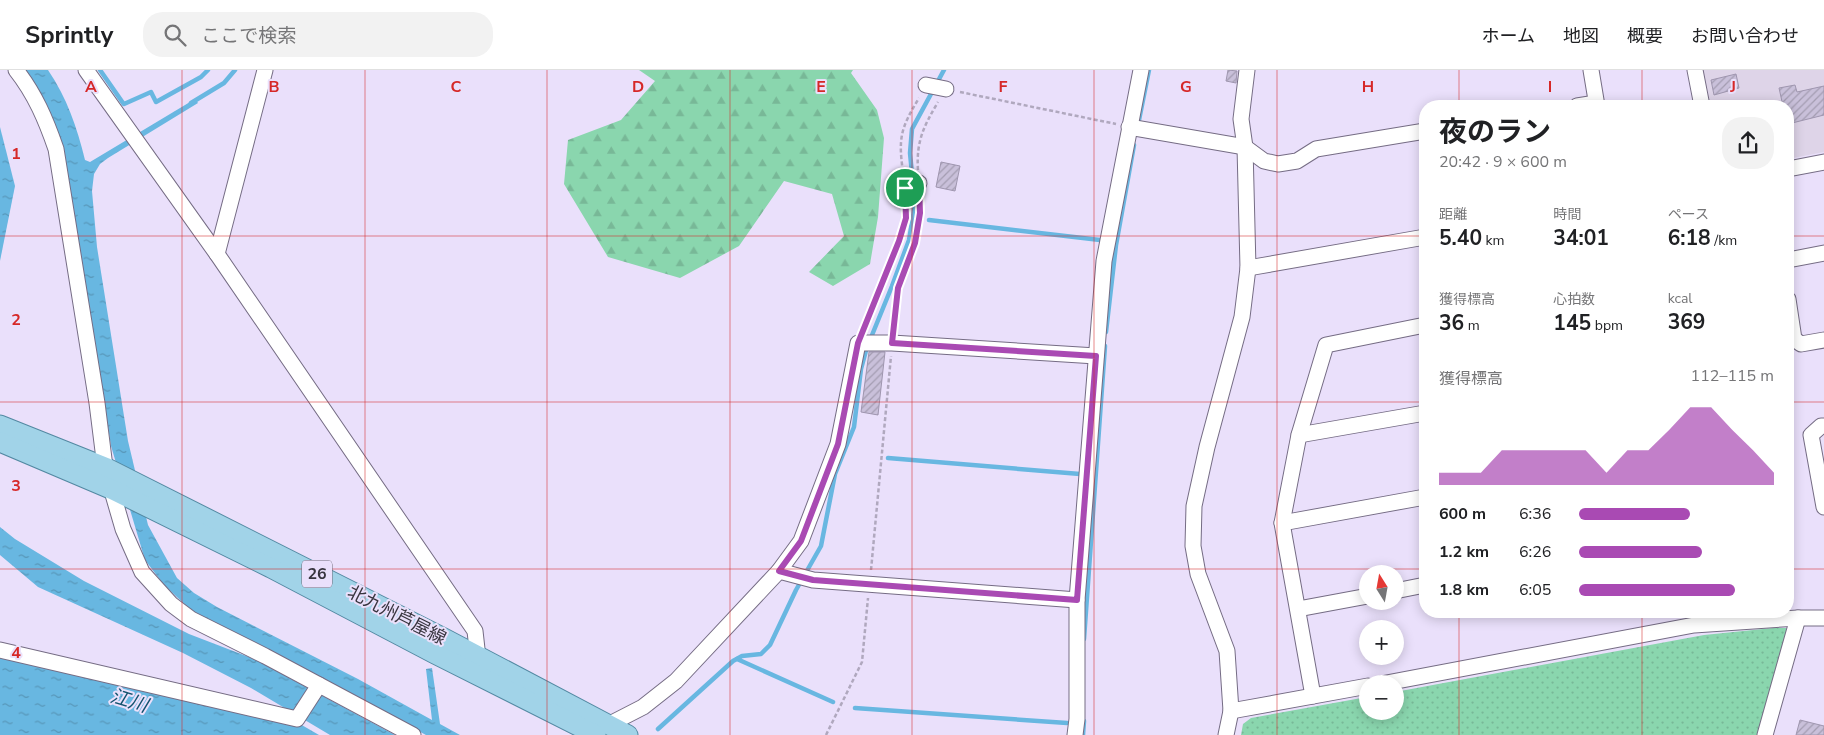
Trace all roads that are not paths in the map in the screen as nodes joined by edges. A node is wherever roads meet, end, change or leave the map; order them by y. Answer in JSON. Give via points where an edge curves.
{"nodes":[{"id":1,"x":16,"y":70,"type":"edge"},
{"id":2,"x":265,"y":70,"type":"edge"},
{"id":3,"x":1141,"y":70,"type":"edge"},
{"id":4,"x":1247,"y":70,"type":"edge"},
{"id":5,"x":1592,"y":70,"type":"edge"},
{"id":6,"x":1695,"y":70,"type":"edge"},
{"id":7,"x":87,"y":71,"type":"edge"},
{"id":8,"x":926,"y":85,"type":"road end"},
{"id":9,"x":946,"y":89,"type":"road end"},
{"id":10,"x":1595,"y":100,"type":"edge"},
{"id":11,"x":1701,"y":100,"type":"edge"},
{"id":12,"x":1129,"y":127,"type":"junction"},
{"id":13,"x":1419,"y":132,"type":"edge"},
{"id":14,"x":1245,"y":147,"type":"junction"},
{"id":15,"x":1824,"y":162,"type":"edge"},
{"id":16,"x":1794,"y":168,"type":"edge"},
{"id":17,"x":1419,"y":238,"type":"edge"},
{"id":18,"x":1824,"y":253,"type":"edge"},
{"id":19,"x":217,"y":254,"type":"junction"},
{"id":20,"x":1794,"y":259,"type":"edge"},
{"id":21,"x":1248,"y":268,"type":"junction"},
{"id":22,"x":1419,"y":326,"type":"edge"},
{"id":23,"x":1794,"y":339,"type":"edge"},
{"id":24,"x":1824,"y":340,"type":"edge"},
{"id":25,"x":1096,"y":356,"type":"junction"},
{"id":26,"x":1419,"y":414,"type":"edge"},
{"id":27,"x":0,"y":425,"type":"edge"},
{"id":28,"x":1824,"y":426,"type":"edge"},
{"id":29,"x":1299,"y":436,"type":"junction"},
{"id":30,"x":0,"y":442,"type":"edge"},
{"id":31,"x":104,"y":467,"type":"junction"},
{"id":32,"x":113,"y":490,"type":"junction"},
{"id":33,"x":1419,"y":498,"type":"edge"},
{"id":34,"x":1824,"y":507,"type":"edge"},
{"id":35,"x":1282,"y":523,"type":"junction"},
{"id":36,"x":779,"y":571,"type":"junction"},
{"id":37,"x":1419,"y":586,"type":"edge"},
{"id":38,"x":1404,"y":589,"type":"edge"},
{"id":39,"x":1359,"y":598,"type":"edge"},
{"id":40,"x":1077,"y":600,"type":"junction"},
{"id":41,"x":1298,"y":609,"type":"junction"},
{"id":42,"x":1798,"y":618,"type":"junction"},
{"id":43,"x":1824,"y":618,"type":"edge"},
{"id":44,"x":0,"y":650,"type":"edge"},
{"id":45,"x":475,"y":665,"type":"junction"},
{"id":46,"x":1404,"y":680,"type":"edge"},
{"id":47,"x":319,"y":685,"type":"junction"},
{"id":48,"x":1359,"y":688,"type":"edge"},
{"id":49,"x":1313,"y":696,"type":"junction"},
{"id":50,"x":1231,"y":711,"type":"junction"},
{"id":51,"x":602,"y":730,"type":"edge"},
{"id":52,"x":413,"y":735,"type":"edge"},
{"id":53,"x":628,"y":735,"type":"edge"},
{"id":54,"x":1076,"y":735,"type":"edge"},
{"id":55,"x":1226,"y":735,"type":"edge"},
{"id":56,"x":1765,"y":735,"type":"edge"}],
"edges":[{"from":1,"to":31,"type":"street","via":[[29,86],[44,116],[56,150],[97,403]]},
{"from":2,"to":19,"type":"street"},
{"from":3,"to":12,"type":"street"},
{"from":4,"to":14,"type":"street","via":[[1241,119]]},
{"from":5,"to":10,"type":"street"},
{"from":6,"to":11,"type":"street"},
{"from":7,"to":19,"type":"street"},
{"from":8,"to":9,"type":"street"},
{"from":12,"to":14,"type":"street"},
{"from":12,"to":25,"type":"street","via":[[1104,261]]},
{"from":13,"to":14,"type":"street","via":[[1316,149],[1296,161],[1278,164],[1264,160]]},
{"from":14,"to":21,"type":"street"},
{"from":15,"to":16,"type":"street"},
{"from":17,"to":21,"type":"street"},
{"from":18,"to":20,"type":"street"},
{"from":19,"to":45,"type":"street","via":[[475,631]]},
{"from":21,"to":50,"type":"street","via":[[1242,316],[1194,506],[1193,546],[1198,574],[1227,651]]},
{"from":22,"to":29,"type":"street","via":[[1326,345]]},
{"from":23,"to":24,"type":"street","via":[[1801,344]]},
{"from":25,"to":36,"type":"street","via":[[858,343],[838,444],[801,541]]},
{"from":25,"to":40,"type":"street"},
{"from":26,"to":29,"type":"street"},
{"from":27,"to":31,"type":"main road","name":"北九州芦屋線","number":"26"},
{"from":28,"to":34,"type":"street","via":[[1811,435]]},
{"from":29,"to":35,"type":"street"},
{"from":30,"to":32,"type":"main road","name":"北九州芦屋線","number":"26"},
{"from":31,"to":32,"type":"street"},
{"from":31,"to":45,"type":"main road","name":"北九州芦屋線","number":"26","via":[[444,638]]},
{"from":32,"to":45,"type":"main road","name":"北九州芦屋線","number":"26"},
{"from":32,"to":47,"type":"street","via":[[142,572],[171,604],[191,619]]},
{"from":33,"to":35,"type":"street"},
{"from":35,"to":41,"type":"street"},
{"from":36,"to":40,"type":"street","via":[[813,580]]},
{"from":36,"to":51,"type":"street","via":[[676,681],[643,707]]},
{"from":37,"to":38,"type":"street"},
{"from":39,"to":41,"type":"street"},
{"from":40,"to":54,"type":"street"},
{"from":41,"to":49,"type":"street"},
{"from":42,"to":43,"type":"street"},
{"from":42,"to":46,"type":"street","via":[[1694,625]]},
{"from":42,"to":56,"type":"street"},
{"from":44,"to":47,"type":"street","via":[[297,719]]},
{"from":45,"to":51,"type":"main road","name":"北九州芦屋線","number":"26"},
{"from":47,"to":52,"type":"street"},
{"from":48,"to":49,"type":"street"},
{"from":49,"to":50,"type":"street"},
{"from":50,"to":55,"type":"street"},
{"from":51,"to":53,"type":"main road","name":"北九州芦屋線","number":"26"}]}
